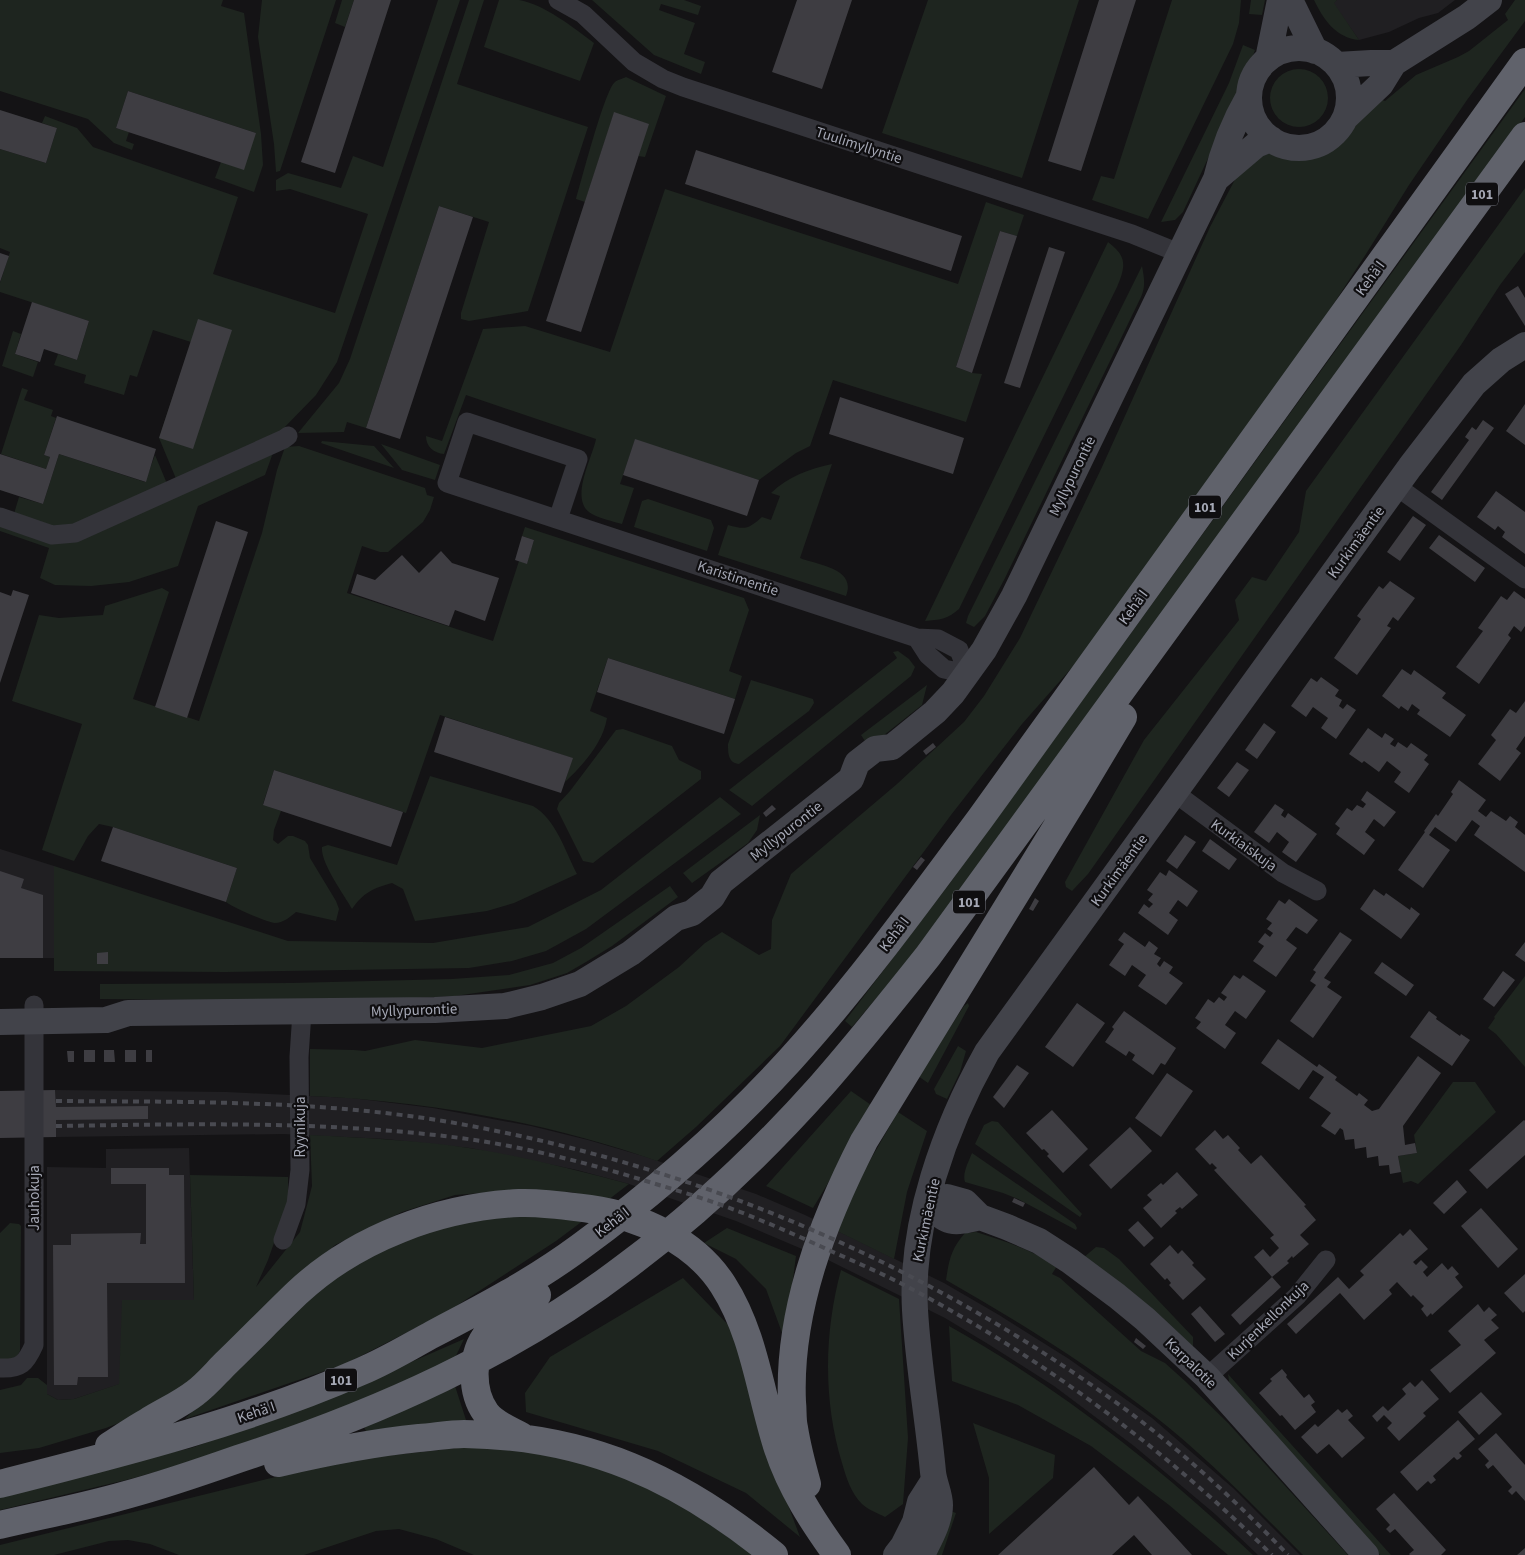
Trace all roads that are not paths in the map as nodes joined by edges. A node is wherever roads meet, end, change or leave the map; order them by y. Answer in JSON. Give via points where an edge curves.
{"nodes":[{"id":1,"x":558,"y":0,"type":"edge"},
{"id":2,"x":1280,"y":0,"type":"edge"},
{"id":3,"x":1290,"y":0,"type":"edge"},
{"id":4,"x":1489,"y":0,"type":"edge"},
{"id":5,"x":1315,"y":51,"type":"junction"},
{"id":6,"x":1268,"y":59,"type":"junction"},
{"id":7,"x":1525,"y":62,"type":"edge"},
{"id":8,"x":1394,"y":63,"type":"junction"},
{"id":9,"x":1337,"y":65,"type":"junction"},
{"id":10,"x":1250,"y":96,"type":"junction"},
{"id":11,"x":1345,"y":118,"type":"junction"},
{"id":12,"x":1525,"y":136,"type":"edge"},
{"id":13,"x":1271,"y":140,"type":"junction"},
{"id":14,"x":1216,"y":179,"type":"junction"},
{"id":15,"x":1180,"y":253,"type":"junction"},
{"id":16,"x":1525,"y":344,"type":"edge"},
{"id":17,"x":288,"y":436,"type":"dead end"},
{"id":18,"x":1396,"y":486,"type":"junction"},
{"id":19,"x":0,"y":517,"type":"edge"},
{"id":20,"x":558,"y":519,"type":"junction"},
{"id":21,"x":1525,"y":579,"type":"edge"},
{"id":22,"x":1159,"y":641,"type":"junction"},
{"id":23,"x":968,"y":674,"type":"junction"},
{"id":24,"x":1175,"y":793,"type":"junction"},
{"id":25,"x":1317,"y":891,"type":"dead end"},
{"id":26,"x":0,"y":1005,"type":"edge"},
{"id":27,"x":302,"y":1012,"type":"junction"},
{"id":28,"x":35,"y":1013,"type":"junction"},
{"id":29,"x":0,"y":1022,"type":"edge"},
{"id":30,"x":927,"y":1204,"type":"junction"},
{"id":31,"x":283,"y":1240,"type":"dead end"},
{"id":32,"x":578,"y":1248,"type":"junction"},
{"id":33,"x":1326,"y":1260,"type":"dead end"},
{"id":34,"x":476,"y":1362,"type":"junction"},
{"id":35,"x":0,"y":1368,"type":"edge"},
{"id":36,"x":1207,"y":1377,"type":"junction"},
{"id":37,"x":525,"y":1438,"type":"junction"},
{"id":38,"x":83,"y":1463,"type":"junction"},
{"id":39,"x":934,"y":1480,"type":"junction"},
{"id":40,"x":0,"y":1484,"type":"edge"},
{"id":41,"x":124,"y":1496,"type":"junction"},
{"id":42,"x":0,"y":1524,"type":"edge"},
{"id":43,"x":830,"y":1545,"type":"edge"},
{"id":44,"x":774,"y":1555,"type":"edge"},
{"id":45,"x":896,"y":1555,"type":"edge"},
{"id":46,"x":922,"y":1555,"type":"edge"},
{"id":47,"x":1366,"y":1555,"type":"edge"}],
"edges":[{"from":1,"to":15,"type":"street","name":"Tuulimyllyntie","via":[[583,14],[634,62],[683,87],[1132,234]]},
{"from":2,"to":6,"type":"street"},
{"from":3,"to":5,"type":"street"},
{"from":4,"to":8,"type":"street"},
{"from":5,"to":6,"type":"street","via":[[1290,49]]},
{"from":5,"to":9,"type":"street"},
{"from":6,"to":10,"type":"street","via":[[1253,79]]},
{"from":7,"to":32,"type":"highway","name":"Kehä I","number":"101","via":[[980,819],[842,1001],[717,1133]]},
{"from":8,"to":9,"type":"street"},
{"from":8,"to":11,"type":"street","via":[[1381,84]]},
{"from":9,"to":11,"type":"street","via":[[1349,91]]},
{"from":10,"to":13,"type":"street","via":[[1257,125]]},
{"from":10,"to":14,"type":"street","name":"Myllypurontie","via":[[1223,150]]},
{"from":11,"to":13,"type":"street","via":[[1329,139],[1313,146],[1295,148]]},
{"from":12,"to":22,"type":"highway","number":"101"},
{"from":13,"to":14,"type":"street","name":"Myllypurontie","via":[[1256,145]]},
{"from":14,"to":15,"type":"street","name":"Myllypurontie"},
{"from":15,"to":23,"type":"street","name":"Myllypurontie","via":[[1014,596]]},
{"from":16,"to":18,"type":"street","name":"Kurkimäentie","via":[[1474,384]]},
{"from":17,"to":19,"type":"street","via":[[75,533],[52,535]]},
{"from":18,"to":21,"type":"street"},
{"from":18,"to":24,"type":"street","name":"Kurkimäentie"},
{"from":20,"to":20,"type":"street","name":"Karistimentie","via":[[448,483],[468,422],[578,459]]},
{"from":20,"to":23,"type":"street","name":"Karistimentie","via":[[917,638],[938,639],[958,650]]},
{"from":22,"to":34,"type":"highway","number":"101","via":[[928,956],[821,1086],[761,1149],[677,1226],[558,1315]]},
{"from":22,"to":43,"type":"highway","via":[[1126,712],[864,1141],[836,1198],[818,1246],[801,1301],[791,1364],[794,1428],[808,1488]]},
{"from":23,"to":27,"type":"street","name":"Myllypurontie","via":[[935,712],[892,747],[885,763],[868,777],[851,779],[721,882],[701,886],[682,901],[676,918],[631,954],[580,984],[505,1006]]},
{"from":24,"to":25,"type":"street","name":"Kurkiaiskuja","via":[[1284,874]]},
{"from":24,"to":30,"type":"street","name":"Kurkimäentie","via":[[987,1052],[957,1110]]},
{"from":26,"to":28,"type":"street","name":"Myllypurontie"},
{"from":27,"to":28,"type":"street","name":"Myllypurontie","via":[[128,1013],[106,1005]]},
{"from":27,"to":31,"type":"street","name":"Ryynikuja","via":[[300,1170],[296,1204]]},
{"from":28,"to":29,"type":"street","name":"Myllypurontie"},
{"from":28,"to":35,"type":"street","name":"Jauhokuja","via":[[34,1345],[29,1358],[21,1366]]},
{"from":30,"to":36,"type":"street","name":"Karpalotie","via":[[948,1197],[956,1199],[965,1202],[980,1217],[1039,1241],[1138,1313]]},
{"from":30,"to":39,"type":"street","name":"Kurkimäentie","via":[[916,1252],[915,1279],[918,1341]]},
{"from":32,"to":34,"type":"highway","via":[[535,1298],[488,1333]]},
{"from":32,"to":38,"type":"highway","name":"Kehä I","number":"101","via":[[496,1301],[364,1371],[250,1415]]},
{"from":33,"to":36,"type":"street","name":"Kurjenkellonkuja","via":[[1297,1296]]},
{"from":34,"to":37,"type":"highway","via":[[475,1381],[486,1413]]},
{"from":34,"to":41,"type":"highway","number":"101","via":[[309,1436]]},
{"from":36,"to":47,"type":"street","name":"Karpalotie"},
{"from":37,"to":41,"type":"highway","via":[[462,1434],[364,1444]]},
{"from":37,"to":44,"type":"highway","via":[[602,1455],[670,1484],[721,1515]]},
{"from":38,"to":40,"type":"highway","name":"Kehä I","number":"101"},
{"from":38,"to":43,"type":"highway","via":[[196,1392],[299,1291],[335,1263],[374,1240],[442,1215],[519,1203],[552,1204],[603,1211],[656,1229],[695,1253],[722,1283],[746,1329],[778,1450],[800,1502]]},
{"from":39,"to":45,"type":"street","via":[[920,1502],[915,1522]]},
{"from":39,"to":46,"type":"street","name":"Kurkimäentie","via":[[940,1505]]},
{"from":41,"to":42,"type":"highway","number":"101"}]}
